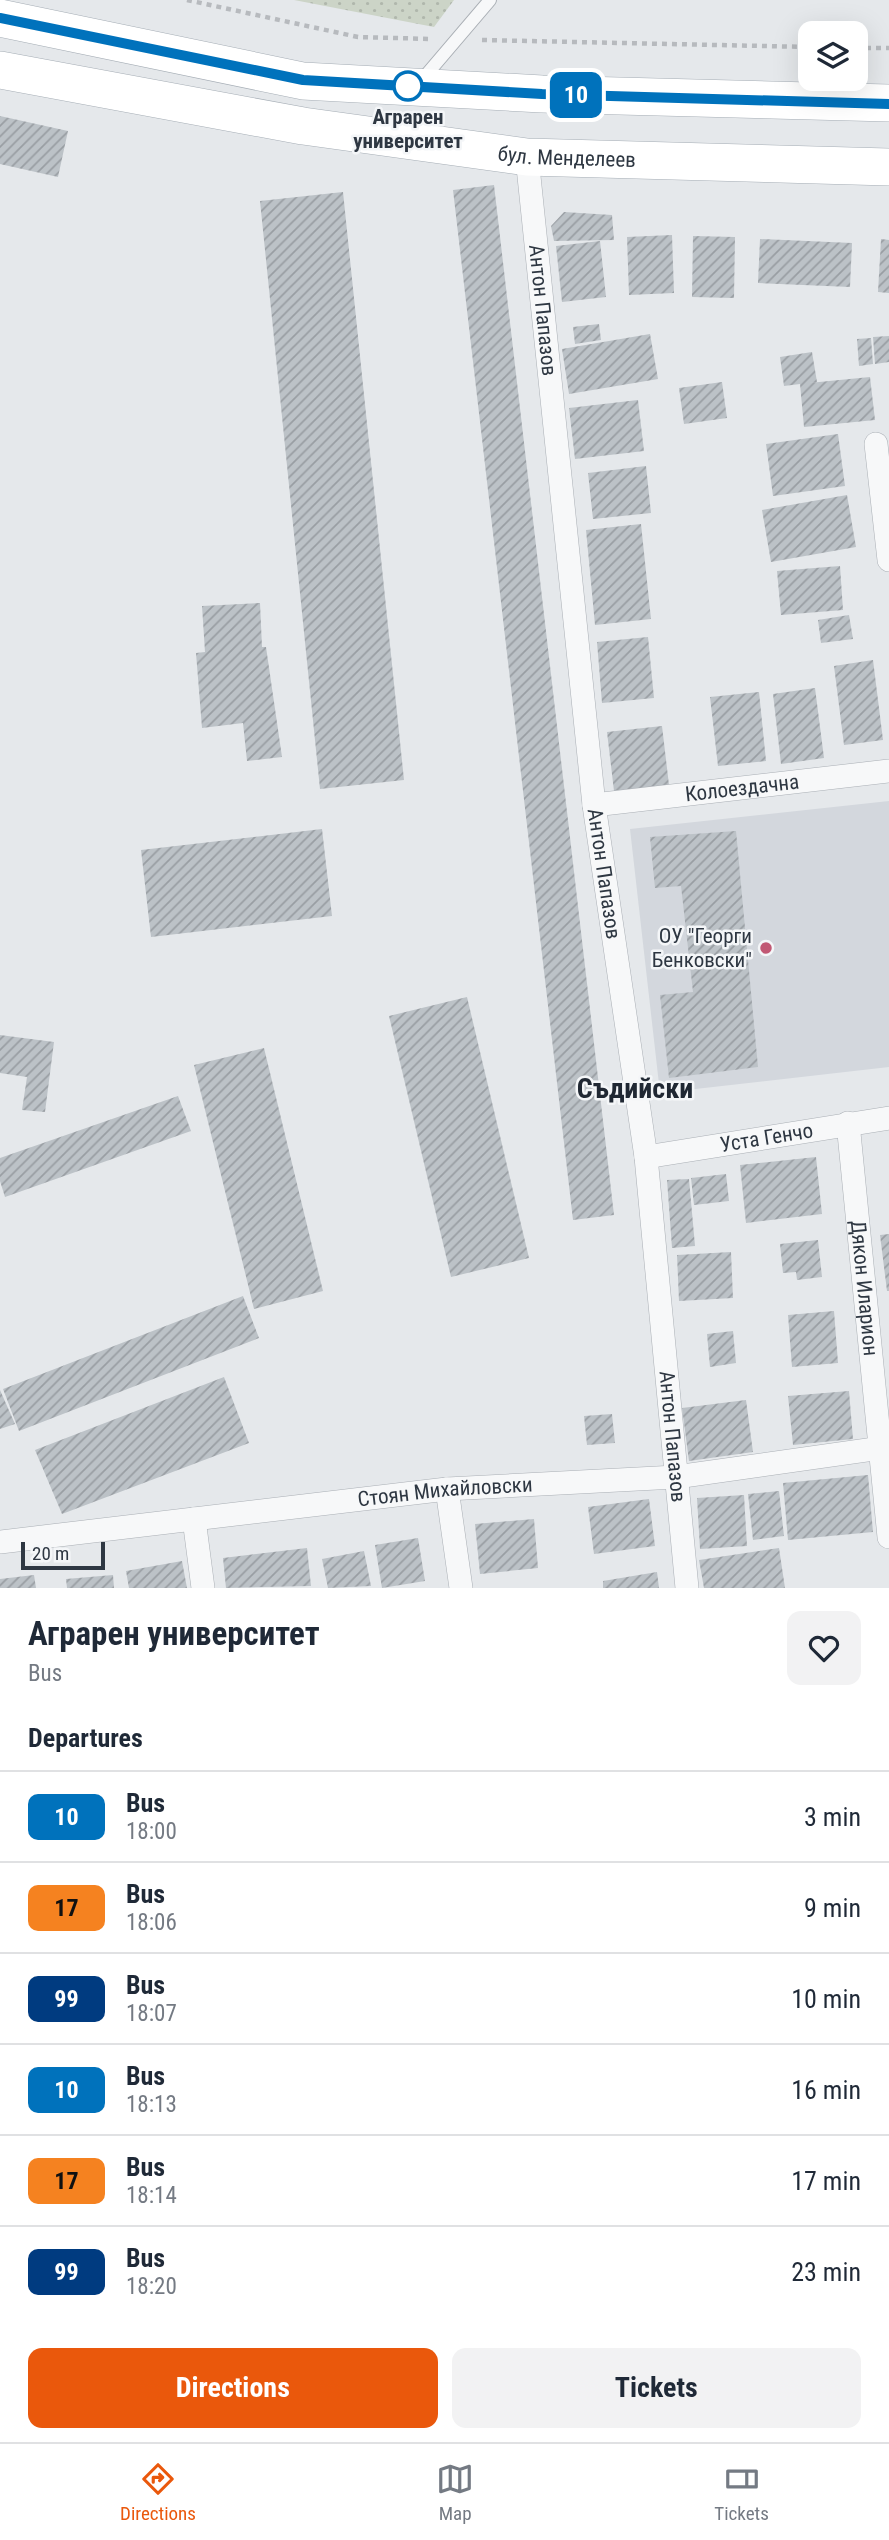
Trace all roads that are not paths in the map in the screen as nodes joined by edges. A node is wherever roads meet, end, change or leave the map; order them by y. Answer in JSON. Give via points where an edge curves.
{"nodes":[{"id":1,"x":490,"y":0,"type":"edge"},
{"id":2,"x":0,"y":18,"type":"edge"},
{"id":3,"x":0,"y":70,"type":"edge"},
{"id":4,"x":416,"y":87,"type":"junction"},
{"id":5,"x":889,"y":103,"type":"edge"},
{"id":6,"x":527,"y":157,"type":"junction"},
{"id":7,"x":889,"y":167,"type":"edge"},
{"id":8,"x":876,"y":444,"type":"dead end"},
{"id":9,"x":889,"y":560,"type":"edge"},
{"id":10,"x":889,"y":771,"type":"edge"},
{"id":11,"x":594,"y":805,"type":"junction"},
{"id":12,"x":889,"y":1118,"type":"edge"},
{"id":13,"x":848,"y":1123,"type":"junction"},
{"id":14,"x":646,"y":1157,"type":"junction"},
{"id":15,"x":883,"y":1447,"type":"edge"},
{"id":16,"x":677,"y":1477,"type":"junction"},
{"id":17,"x":447,"y":1489,"type":"junction"},
{"id":18,"x":194,"y":1519,"type":"junction"},
{"id":19,"x":889,"y":1536,"type":"edge"},
{"id":20,"x":0,"y":1542,"type":"edge"},
{"id":21,"x":203,"y":1588,"type":"edge"},
{"id":22,"x":461,"y":1588,"type":"edge"},
{"id":23,"x":687,"y":1588,"type":"edge"}],
"edges":[{"from":1,"to":4,"type":"lane"},
{"from":2,"to":4,"type":"main road","via":[[303,80]]},
{"from":3,"to":6,"type":"main road","name":"бул. Менделеев","via":[[303,126]]},
{"from":4,"to":5,"type":"main road"},
{"from":6,"to":7,"type":"main road","name":"бул. Менделеев"},
{"from":6,"to":11,"type":"street","name":"Антон Папазов"},
{"from":8,"to":9,"type":"street"},
{"from":10,"to":11,"type":"street","name":"Колоездачна"},
{"from":11,"to":14,"type":"street","name":"Антон Папазов"},
{"from":12,"to":13,"type":"street","name":"Уста Генчо"},
{"from":13,"to":14,"type":"street","name":"Уста Генчо"},
{"from":13,"to":15,"type":"street","name":"Дякон Иларион"},
{"from":14,"to":16,"type":"street","name":"Антон Папазов"},
{"from":15,"to":16,"type":"street","name":"Стоян Михайловски"},
{"from":15,"to":19,"type":"street","name":"Дякон Иларион"},
{"from":16,"to":17,"type":"street","name":"Стоян Михайловски"},
{"from":16,"to":23,"type":"street","name":"Антон Папазов"},
{"from":17,"to":18,"type":"street","name":"Стоян Михайловски"},
{"from":17,"to":22,"type":"street"},
{"from":18,"to":20,"type":"street","name":"Стоян Михайловски"},
{"from":18,"to":21,"type":"street"}]}
